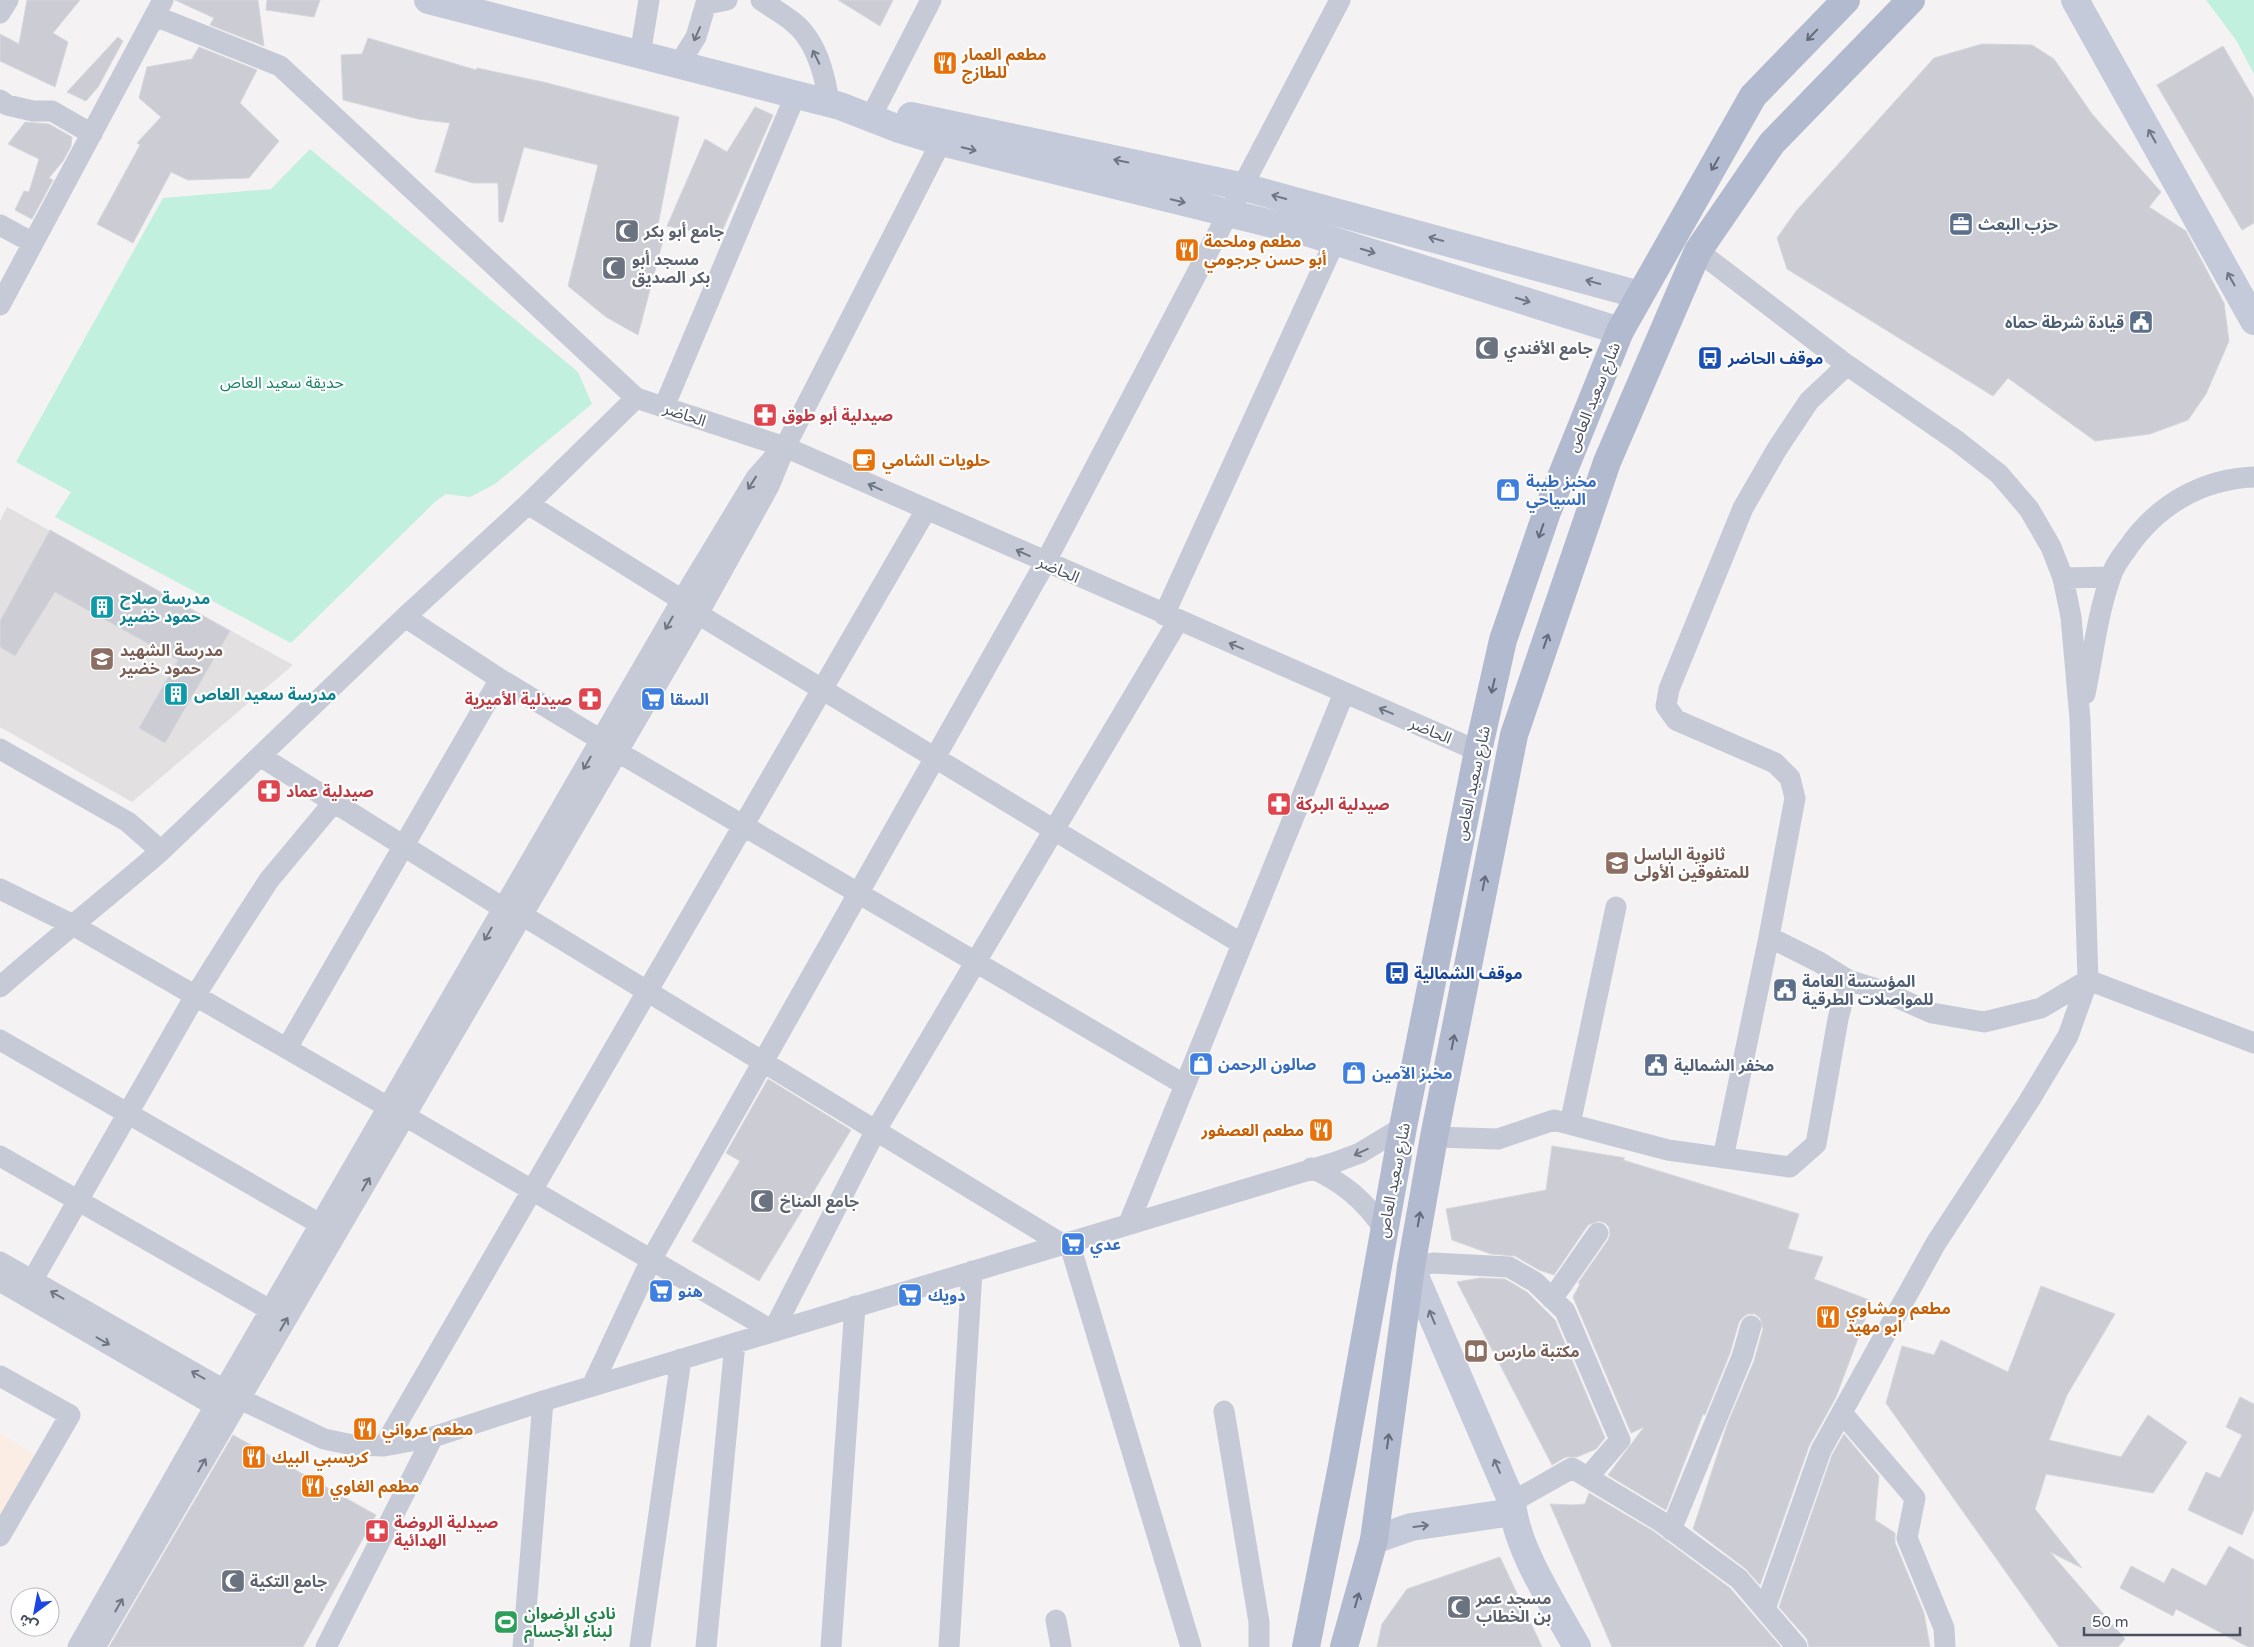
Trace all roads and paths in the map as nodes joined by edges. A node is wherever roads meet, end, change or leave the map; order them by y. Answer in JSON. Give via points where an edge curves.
{"nodes":[{"id":1,"x":8,"y":0,"type":"edge"},
{"id":2,"x":428,"y":0,"type":"edge"},
{"id":3,"x":649,"y":0,"type":"edge"},
{"id":4,"x":761,"y":0,"type":"edge"},
{"id":5,"x":931,"y":0,"type":"edge"},
{"id":6,"x":1340,"y":0,"type":"edge"},
{"id":7,"x":1846,"y":0,"type":"edge"},
{"id":8,"x":1911,"y":0,"type":"edge"},
{"id":9,"x":2075,"y":0,"type":"edge"},
{"id":10,"x":714,"y":1,"type":"edge"},
{"id":11,"x":159,"y":8,"type":"edge"},
{"id":12,"x":0,"y":13,"type":"edge"},
{"id":13,"x":640,"y":55,"type":"junction"},
{"id":14,"x":678,"y":64,"type":"junction"},
{"id":15,"x":796,"y":94,"type":"junction"},
{"id":16,"x":0,"y":100,"type":"edge"},
{"id":17,"x":834,"y":105,"type":"junction"},
{"id":18,"x":875,"y":109,"type":"junction"},
{"id":19,"x":92,"y":134,"type":"junction"},
{"id":20,"x":941,"y":142,"type":"junction"},
{"id":21,"x":1240,"y":186,"type":"junction"},
{"id":22,"x":1226,"y":213,"type":"junction"},
{"id":23,"x":0,"y":225,"type":"edge"},
{"id":24,"x":1335,"y":241,"type":"junction"},
{"id":25,"x":33,"y":243,"type":"junction"},
{"id":26,"x":1698,"y":251,"type":"junction"},
{"id":27,"x":1640,"y":295,"type":"junction"},
{"id":28,"x":0,"y":305,"type":"edge"},
{"id":29,"x":2254,"y":322,"type":"edge"},
{"id":30,"x":1620,"y":331,"type":"junction"},
{"id":31,"x":1847,"y":365,"type":"junction"},
{"id":32,"x":636,"y":398,"type":"junction"},
{"id":33,"x":664,"y":407,"type":"junction"},
{"id":34,"x":785,"y":447,"type":"junction"},
{"id":35,"x":2254,"y":477,"type":"edge"},
{"id":36,"x":528,"y":504,"type":"junction"},
{"id":37,"x":926,"y":510,"type":"junction"},
{"id":38,"x":1045,"y":563,"type":"junction"},
{"id":39,"x":2110,"y":577,"type":"junction"},
{"id":40,"x":2063,"y":578,"type":"junction"},
{"id":41,"x":682,"y":600,"type":"junction"},
{"id":42,"x":698,"y":614,"type":"junction"},
{"id":43,"x":405,"y":617,"type":"junction"},
{"id":44,"x":1171,"y":618,"type":"junction"},
{"id":45,"x":500,"y":679,"type":"junction"},
{"id":46,"x":822,"y":689,"type":"junction"},
{"id":47,"x":1344,"y":693,"type":"junction"},
{"id":48,"x":2080,"y":719,"type":"junction"},
{"id":49,"x":601,"y":740,"type":"junction"},
{"id":50,"x":0,"y":748,"type":"edge"},
{"id":51,"x":1478,"y":751,"type":"junction"},
{"id":52,"x":618,"y":752,"type":"junction"},
{"id":53,"x":260,"y":756,"type":"junction"},
{"id":54,"x":934,"y":757,"type":"junction"},
{"id":55,"x":334,"y":802,"type":"junction"},
{"id":56,"x":743,"y":825,"type":"junction"},
{"id":57,"x":1054,"y":830,"type":"junction"},
{"id":58,"x":404,"y":846,"type":"junction"},
{"id":59,"x":161,"y":851,"type":"junction"},
{"id":60,"x":0,"y":889,"type":"edge"},
{"id":61,"x":858,"y":893,"type":"junction"},
{"id":62,"x":1616,"y":907,"type":"dead end"},
{"id":63,"x":513,"y":911,"type":"junction"},
{"id":64,"x":71,"y":924,"type":"junction"},
{"id":65,"x":1769,"y":937,"type":"junction"},
{"id":66,"x":1242,"y":944,"type":"junction"},
{"id":67,"x":975,"y":963,"type":"junction"},
{"id":68,"x":1848,"y":980,"type":"junction"},
{"id":69,"x":2088,"y":980,"type":"junction"},
{"id":70,"x":0,"y":987,"type":"edge"},
{"id":71,"x":646,"y":991,"type":"junction"},
{"id":72,"x":195,"y":996,"type":"junction"},
{"id":73,"x":0,"y":1040,"type":"edge"},
{"id":74,"x":2254,"y":1043,"type":"edge"},
{"id":75,"x":287,"y":1048,"type":"junction"},
{"id":76,"x":763,"y":1062,"type":"junction"},
{"id":77,"x":1185,"y":1085,"type":"junction"},
{"id":78,"x":397,"y":1112,"type":"junction"},
{"id":79,"x":128,"y":1113,"type":"junction"},
{"id":80,"x":1570,"y":1124,"type":"junction"},
{"id":81,"x":1403,"y":1127,"type":"junction"},
{"id":82,"x":876,"y":1130,"type":"junction"},
{"id":83,"x":1434,"y":1137,"type":"junction"},
{"id":84,"x":0,"y":1156,"type":"edge"},
{"id":85,"x":1723,"y":1158,"type":"junction"},
{"id":86,"x":1312,"y":1168,"type":"junction"},
{"id":87,"x":531,"y":1190,"type":"junction"},
{"id":88,"x":78,"y":1201,"type":"junction"},
{"id":89,"x":1129,"y":1223,"type":"junction"},
{"id":90,"x":320,"y":1224,"type":"junction"},
{"id":91,"x":1384,"y":1229,"type":"junction"},
{"id":92,"x":1598,"y":1233,"type":"dead end"},
{"id":93,"x":1066,"y":1243,"type":"junction"},
{"id":94,"x":651,"y":1260,"type":"junction"},
{"id":95,"x":0,"y":1262,"type":"edge"},
{"id":96,"x":1411,"y":1267,"type":"junction"},
{"id":97,"x":972,"y":1271,"type":"junction"},
{"id":98,"x":0,"y":1281,"type":"edge"},
{"id":99,"x":32,"y":1281,"type":"junction"},
{"id":100,"x":1552,"y":1299,"type":"junction"},
{"id":101,"x":855,"y":1306,"type":"junction"},
{"id":102,"x":270,"y":1310,"type":"junction"},
{"id":103,"x":1751,"y":1326,"type":"dead end"},
{"id":104,"x":773,"y":1331,"type":"junction"},
{"id":105,"x":735,"y":1343,"type":"junction"},
{"id":106,"x":682,"y":1359,"type":"junction"},
{"id":107,"x":0,"y":1376,"type":"edge"},
{"id":108,"x":592,"y":1386,"type":"junction"},
{"id":109,"x":543,"y":1401,"type":"junction"},
{"id":110,"x":227,"y":1402,"type":"junction"},
{"id":111,"x":1224,"y":1411,"type":"dead end"},
{"id":112,"x":1842,"y":1413,"type":"junction"},
{"id":113,"x":433,"y":1437,"type":"junction"},
{"id":114,"x":384,"y":1446,"type":"junction"},
{"id":115,"x":1588,"y":1477,"type":"junction"},
{"id":116,"x":1512,"y":1507,"type":"junction"},
{"id":117,"x":1671,"y":1530,"type":"junction"},
{"id":118,"x":0,"y":1536,"type":"edge"},
{"id":119,"x":1374,"y":1540,"type":"junction"},
{"id":120,"x":1764,"y":1609,"type":"junction"},
{"id":121,"x":1056,"y":1620,"type":"dead end"},
{"id":122,"x":78,"y":1647,"type":"edge"},
{"id":123,"x":95,"y":1647,"type":"edge"},
{"id":124,"x":326,"y":1647,"type":"edge"},
{"id":125,"x":523,"y":1647,"type":"edge"},
{"id":126,"x":640,"y":1647,"type":"edge"},
{"id":127,"x":706,"y":1647,"type":"edge"},
{"id":128,"x":831,"y":1647,"type":"edge"},
{"id":129,"x":949,"y":1647,"type":"edge"},
{"id":130,"x":1061,"y":1647,"type":"edge"},
{"id":131,"x":1191,"y":1647,"type":"edge"},
{"id":132,"x":1258,"y":1647,"type":"edge"},
{"id":133,"x":1306,"y":1647,"type":"edge"},
{"id":134,"x":1344,"y":1647,"type":"edge"},
{"id":135,"x":1577,"y":1647,"type":"edge"},
{"id":136,"x":1797,"y":1647,"type":"edge"},
{"id":137,"x":1945,"y":1647,"type":"edge"}],
"edges":[{"from":1,"to":12,"type":"street"},
{"from":2,"to":13,"type":"main road"},
{"from":3,"to":13,"type":"street"},
{"from":17,"to":4,"type":"street","one_way":true,"via":[[819,60],[808,41],[795,23]]},
{"from":5,"to":18,"type":"street"},
{"from":6,"to":21,"type":"street"},
{"from":7,"to":27,"type":"main road","name":"شارع سعيد العاص","one_way":true,"via":[[1753,96]]},
{"from":8,"to":26,"type":"main road","via":[[1772,143]]},
{"from":29,"to":9,"type":"main road","one_way":true},
{"from":10,"to":14,"type":"street","one_way":true},
{"from":11,"to":19,"type":"street"},
{"from":11,"to":32,"type":"street","via":[[280,66]]},
{"from":13,"to":14,"type":"main road"},
{"from":14,"to":15,"type":"main road"},
{"from":15,"to":17,"type":"main road"},
{"from":15,"to":33,"type":"street"},
{"from":16,"to":19,"type":"street","via":[[33,111],[52,110]]},
{"from":17,"to":18,"type":"main road"},
{"from":17,"to":20,"type":"main road"},
{"from":21,"to":18,"type":"main road","one_way":true},
{"from":19,"to":25,"type":"street"},
{"from":20,"to":22,"type":"main road","one_way":true},
{"from":20,"to":34,"type":"street"},
{"from":21,"to":22,"type":"street"},
{"from":27,"to":21,"type":"main road","one_way":true},
{"from":22,"to":24,"type":"main road"},
{"from":22,"to":38,"type":"street"},
{"from":23,"to":25,"type":"street"},
{"from":24,"to":30,"type":"main road","one_way":true},
{"from":24,"to":44,"type":"street"},
{"from":25,"to":28,"type":"street"},
{"from":26,"to":31,"type":"street"},
{"from":83,"to":26,"type":"main road","one_way":true,"via":[[1514,735],[1607,462]]},
{"from":27,"to":30,"type":"main road","name":"شارع سعيد العاص"},
{"from":30,"to":51,"type":"main road","name":"شارع سعيد العاص","one_way":true,"via":[[1547,512],[1503,640]]},
{"from":31,"to":40,"type":"street","via":[[1999,474],[2029,509],[2051,547]]},
{"from":31,"to":65,"type":"street","via":[[1809,401],[1743,508],[1668,688],[1666,706],[1676,720],[1775,763],[1790,778],[1795,798]]},
{"from":32,"to":33,"type":"street","name":"الحاضر"},
{"from":32,"to":36,"type":"street"},
{"from":33,"to":34,"type":"street","name":"الحاضر"},
{"from":37,"to":34,"type":"street","name":"الحاضر","one_way":true},
{"from":34,"to":41,"type":"street","one_way":true,"via":[[769,460],[756,478]]},
{"from":34,"to":42,"type":"street","via":[[769,486]]},
{"from":35,"to":39,"type":"street","via":[[2208,485],[2179,498],[2146,525]]},
{"from":36,"to":41,"type":"street"},
{"from":36,"to":43,"type":"street"},
{"from":38,"to":37,"type":"street","name":"الحاضر","one_way":true},
{"from":37,"to":46,"type":"street"},
{"from":38,"to":44,"type":"street","name":"الحاضر"},
{"from":38,"to":54,"type":"street"},
{"from":39,"to":40,"type":"street"},
{"from":39,"to":48,"type":"street"},
{"from":40,"to":48,"type":"street","via":[[2071,617]]},
{"from":41,"to":49,"type":"street","one_way":true},
{"from":42,"to":46,"type":"street"},
{"from":42,"to":52,"type":"street"},
{"from":43,"to":45,"type":"street"},
{"from":43,"to":53,"type":"street"},
{"from":47,"to":44,"type":"street","name":"الحاضر","one_way":true},
{"from":44,"to":57,"type":"street"},
{"from":45,"to":49,"type":"street"},
{"from":45,"to":58,"type":"street"},
{"from":46,"to":54,"type":"street"},
{"from":46,"to":56,"type":"street"},
{"from":51,"to":47,"type":"street","name":"الحاضر","one_way":true},
{"from":47,"to":66,"type":"street"},
{"from":48,"to":69,"type":"street"},
{"from":49,"to":63,"type":"street","one_way":true},
{"from":50,"to":59,"type":"street","via":[[128,822]]},
{"from":51,"to":81,"type":"main road","name":"شارع سعيد العاص"},
{"from":52,"to":56,"type":"street"},
{"from":52,"to":63,"type":"street"},
{"from":53,"to":55,"type":"street"},
{"from":53,"to":59,"type":"street"},
{"from":54,"to":57,"type":"street"},
{"from":54,"to":61,"type":"street"},
{"from":55,"to":58,"type":"street"},
{"from":55,"to":72,"type":"street","via":[[269,880]]},
{"from":56,"to":61,"type":"street"},
{"from":56,"to":71,"type":"street"},
{"from":57,"to":66,"type":"street"},
{"from":57,"to":67,"type":"street"},
{"from":58,"to":63,"type":"street"},
{"from":58,"to":75,"type":"street"},
{"from":59,"to":64,"type":"street"},
{"from":60,"to":64,"type":"street"},
{"from":61,"to":67,"type":"street"},
{"from":61,"to":76,"type":"street"},
{"from":62,"to":80,"type":"street"},
{"from":63,"to":71,"type":"street"},
{"from":63,"to":78,"type":"street"},
{"from":64,"to":70,"type":"street"},
{"from":64,"to":72,"type":"street"},
{"from":65,"to":68,"type":"street"},
{"from":65,"to":85,"type":"street"},
{"from":66,"to":77,"type":"street"},
{"from":67,"to":77,"type":"street"},
{"from":67,"to":82,"type":"street"},
{"from":68,"to":69,"type":"street","via":[[1932,1013],[1984,1022],[2041,1008]]},
{"from":68,"to":85,"type":"street","via":[[1816,1144],[1790,1167]]},
{"from":69,"to":74,"type":"street"},
{"from":69,"to":112,"type":"street","via":[[2068,1036],[1936,1243]]},
{"from":71,"to":76,"type":"street"},
{"from":71,"to":87,"type":"street"},
{"from":72,"to":75,"type":"street"},
{"from":72,"to":79,"type":"street"},
{"from":73,"to":79,"type":"street"},
{"from":75,"to":78,"type":"street"},
{"from":76,"to":82,"type":"street"},
{"from":76,"to":94,"type":"street"},
{"from":77,"to":89,"type":"street"},
{"from":78,"to":87,"type":"street"},
{"from":78,"to":90,"type":"street"},
{"from":110,"to":78,"type":"street","one_way":true},
{"from":79,"to":88,"type":"street"},
{"from":79,"to":90,"type":"street"},
{"from":80,"to":83,"type":"street","via":[[1554,1120],[1498,1138]]},
{"from":80,"to":85,"type":"street","via":[[1668,1150]]},
{"from":81,"to":86,"type":"street","one_way":true,"via":[[1360,1153]]},
{"from":81,"to":91,"type":"main road","name":"شارع سعيد العاص"},
{"from":82,"to":93,"type":"street"},
{"from":82,"to":104,"type":"street"},
{"from":96,"to":83,"type":"main road","one_way":true},
{"from":84,"to":88,"type":"street"},
{"from":86,"to":89,"type":"street"},
{"from":86,"to":91,"type":"street","via":[[1353,1192]]},
{"from":87,"to":94,"type":"street"},
{"from":87,"to":114,"type":"street"},
{"from":88,"to":99,"type":"street"},
{"from":88,"to":102,"type":"street"},
{"from":89,"to":93,"type":"street"},
{"from":90,"to":102,"type":"street"},
{"from":91,"to":133,"type":"main road","name":"شارع سعيد العاص"},
{"from":92,"to":100,"type":"street"},
{"from":93,"to":97,"type":"street"},
{"from":93,"to":131,"type":"street"},
{"from":94,"to":104,"type":"street"},
{"from":94,"to":108,"type":"street"},
{"from":95,"to":99,"type":"street"},
{"from":96,"to":100,"type":"street","via":[[1433,1263],[1509,1268],[1535,1282]]},
{"from":116,"to":96,"type":"main road","one_way":true},
{"from":119,"to":96,"type":"main road","one_way":true},
{"from":97,"to":101,"type":"street"},
{"from":97,"to":129,"type":"street"},
{"from":98,"to":110,"type":"street","one_way":true},
{"from":110,"to":99,"type":"street","one_way":true},
{"from":100,"to":115,"type":"street","via":[[1564,1311],[1620,1440]]},
{"from":101,"to":104,"type":"street"},
{"from":101,"to":128,"type":"street"},
{"from":102,"to":110,"type":"street"},
{"from":103,"to":117,"type":"street","via":[[1742,1357]]},
{"from":104,"to":105,"type":"street"},
{"from":105,"to":106,"type":"street"},
{"from":105,"to":127,"type":"street"},
{"from":106,"to":108,"type":"street"},
{"from":106,"to":126,"type":"street"},
{"from":107,"to":118,"type":"street","via":[[70,1415]]},
{"from":108,"to":109,"type":"street"},
{"from":109,"to":113,"type":"street"},
{"from":109,"to":125,"type":"street"},
{"from":110,"to":114,"type":"street","via":[[324,1439],[353,1445]]},
{"from":110,"to":122,"type":"street"},
{"from":123,"to":110,"type":"street","one_way":true},
{"from":111,"to":132,"type":"street","via":[[1259,1622]]},
{"from":112,"to":120,"type":"street","via":[[1821,1450]]},
{"from":112,"to":137,"type":"street","via":[[1915,1498],[1907,1538],[1944,1628]]},
{"from":113,"to":114,"type":"street"},
{"from":113,"to":124,"type":"street"},
{"from":115,"to":116,"type":"street","via":[[1572,1468]]},
{"from":115,"to":117,"type":"street"},
{"from":119,"to":116,"type":"main road","one_way":true,"via":[[1412,1527],[1498,1516]]},
{"from":116,"to":135,"type":"main road","via":[[1523,1545]]},
{"from":117,"to":120,"type":"street","via":[[1739,1579]]},
{"from":134,"to":119,"type":"main road","one_way":true},
{"from":120,"to":136,"type":"street"},
{"from":121,"to":130,"type":"street"}]}
